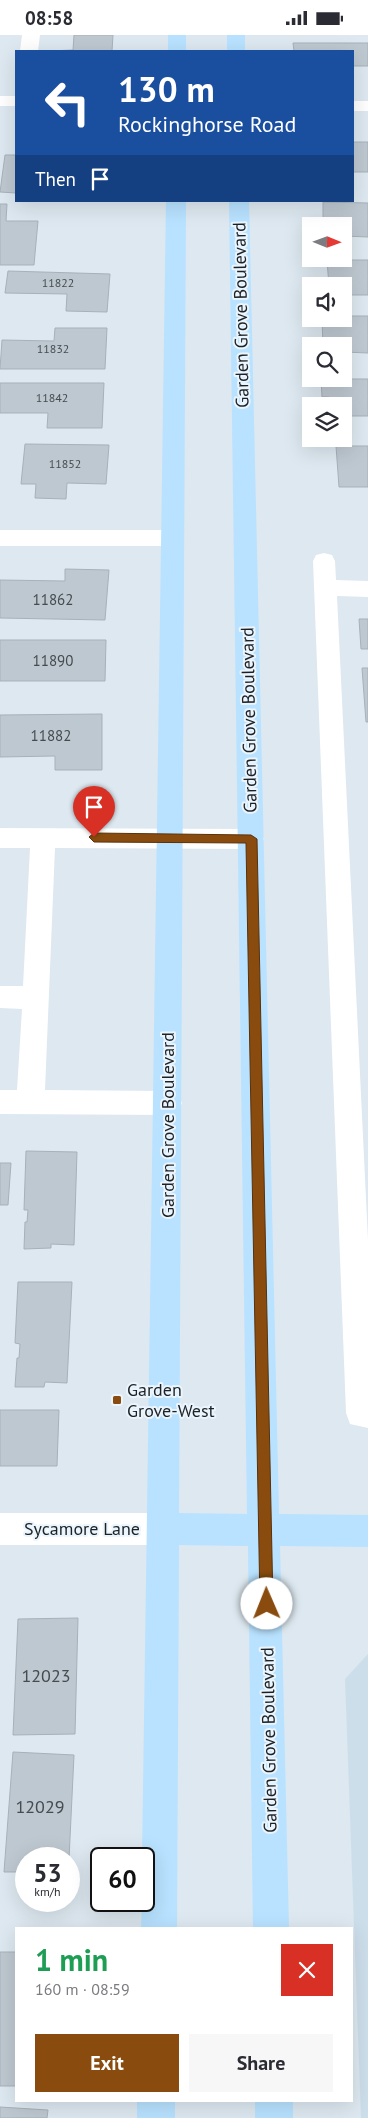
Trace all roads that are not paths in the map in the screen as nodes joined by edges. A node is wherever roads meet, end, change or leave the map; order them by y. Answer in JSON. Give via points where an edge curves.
{"nodes":[{"id":1,"x":31,"y":35,"type":"edge"},
{"id":2,"x":177,"y":35,"type":"edge"},
{"id":3,"x":236,"y":35,"type":"edge"},
{"id":4,"x":29,"y":50,"type":"edge"},
{"id":5,"x":177,"y":50,"type":"edge"},
{"id":6,"x":236,"y":50,"type":"edge"},
{"id":7,"x":0,"y":101,"type":"edge"},
{"id":8,"x":15,"y":101,"type":"edge"},
{"id":9,"x":354,"y":106,"type":"edge"},
{"id":10,"x":368,"y":106,"type":"edge"},
{"id":11,"x":176,"y":202,"type":"edge"},
{"id":12,"x":239,"y":202,"type":"edge"},
{"id":13,"x":0,"y":538,"type":"edge"},
{"id":14,"x":173,"y":538,"type":"junction"},
{"id":15,"x":324,"y":561,"type":"dead end"},
{"id":16,"x":325,"y":588,"type":"junction"},
{"id":17,"x":368,"y":589,"type":"edge"},
{"id":18,"x":0,"y":838,"type":"edge"},
{"id":19,"x":44,"y":838,"type":"junction"},
{"id":20,"x":170,"y":838,"type":"junction"},
{"id":21,"x":251,"y":839,"type":"junction"},
{"id":22,"x":0,"y":997,"type":"edge"},
{"id":23,"x":36,"y":997,"type":"junction"},
{"id":24,"x":0,"y":1102,"type":"edge"},
{"id":25,"x":30,"y":1103,"type":"junction"},
{"id":26,"x":168,"y":1103,"type":"junction"},
{"id":27,"x":368,"y":1413,"type":"edge"},
{"id":28,"x":0,"y":1529,"type":"edge"},
{"id":29,"x":164,"y":1529,"type":"junction"},
{"id":30,"x":265,"y":1530,"type":"junction"},
{"id":31,"x":368,"y":1531,"type":"edge"},
{"id":32,"x":159,"y":1927,"type":"edge"},
{"id":33,"x":271,"y":1927,"type":"edge"},
{"id":34,"x":156,"y":2102,"type":"edge"},
{"id":35,"x":274,"y":2102,"type":"edge"},
{"id":36,"x":156,"y":2118,"type":"edge"},
{"id":37,"x":274,"y":2118,"type":"edge"}],
"edges":[{"from":1,"to":4,"type":"street"},
{"from":2,"to":5,"type":"main road"},
{"from":3,"to":6,"type":"main road"},
{"from":7,"to":8,"type":"street"},
{"from":9,"to":10,"type":"street"},
{"from":11,"to":14,"type":"main road","name":"Garden Grove Boulevard"},
{"from":12,"to":21,"type":"main road","name":"Garden Grove Boulevard"},
{"from":13,"to":14,"type":"street"},
{"from":14,"to":20,"type":"main road","name":"Garden Grove Boulevard"},
{"from":15,"to":16,"type":"street"},
{"from":16,"to":17,"type":"street"},
{"from":16,"to":27,"type":"street","via":[[361,1413]]},
{"from":18,"to":19,"type":"street"},
{"from":19,"to":20,"type":"street"},
{"from":19,"to":23,"type":"street"},
{"from":20,"to":21,"type":"street"},
{"from":20,"to":26,"type":"main road","name":"Garden Grove Boulevard"},
{"from":21,"to":30,"type":"main road","name":"Garden Grove Boulevard"},
{"from":22,"to":23,"type":"street"},
{"from":23,"to":25,"type":"street"},
{"from":24,"to":25,"type":"street"},
{"from":25,"to":26,"type":"street"},
{"from":26,"to":29,"type":"main road","name":"Garden Grove Boulevard"},
{"from":28,"to":29,"type":"street","name":"Sycamore Lane"},
{"from":29,"to":30,"type":"main road"},
{"from":29,"to":32,"type":"main road","name":"Garden Grove Boulevard"},
{"from":30,"to":31,"type":"main road"},
{"from":30,"to":33,"type":"main road","name":"Garden Grove Boulevard"},
{"from":34,"to":36,"type":"main road"},
{"from":35,"to":37,"type":"main road"}]}
